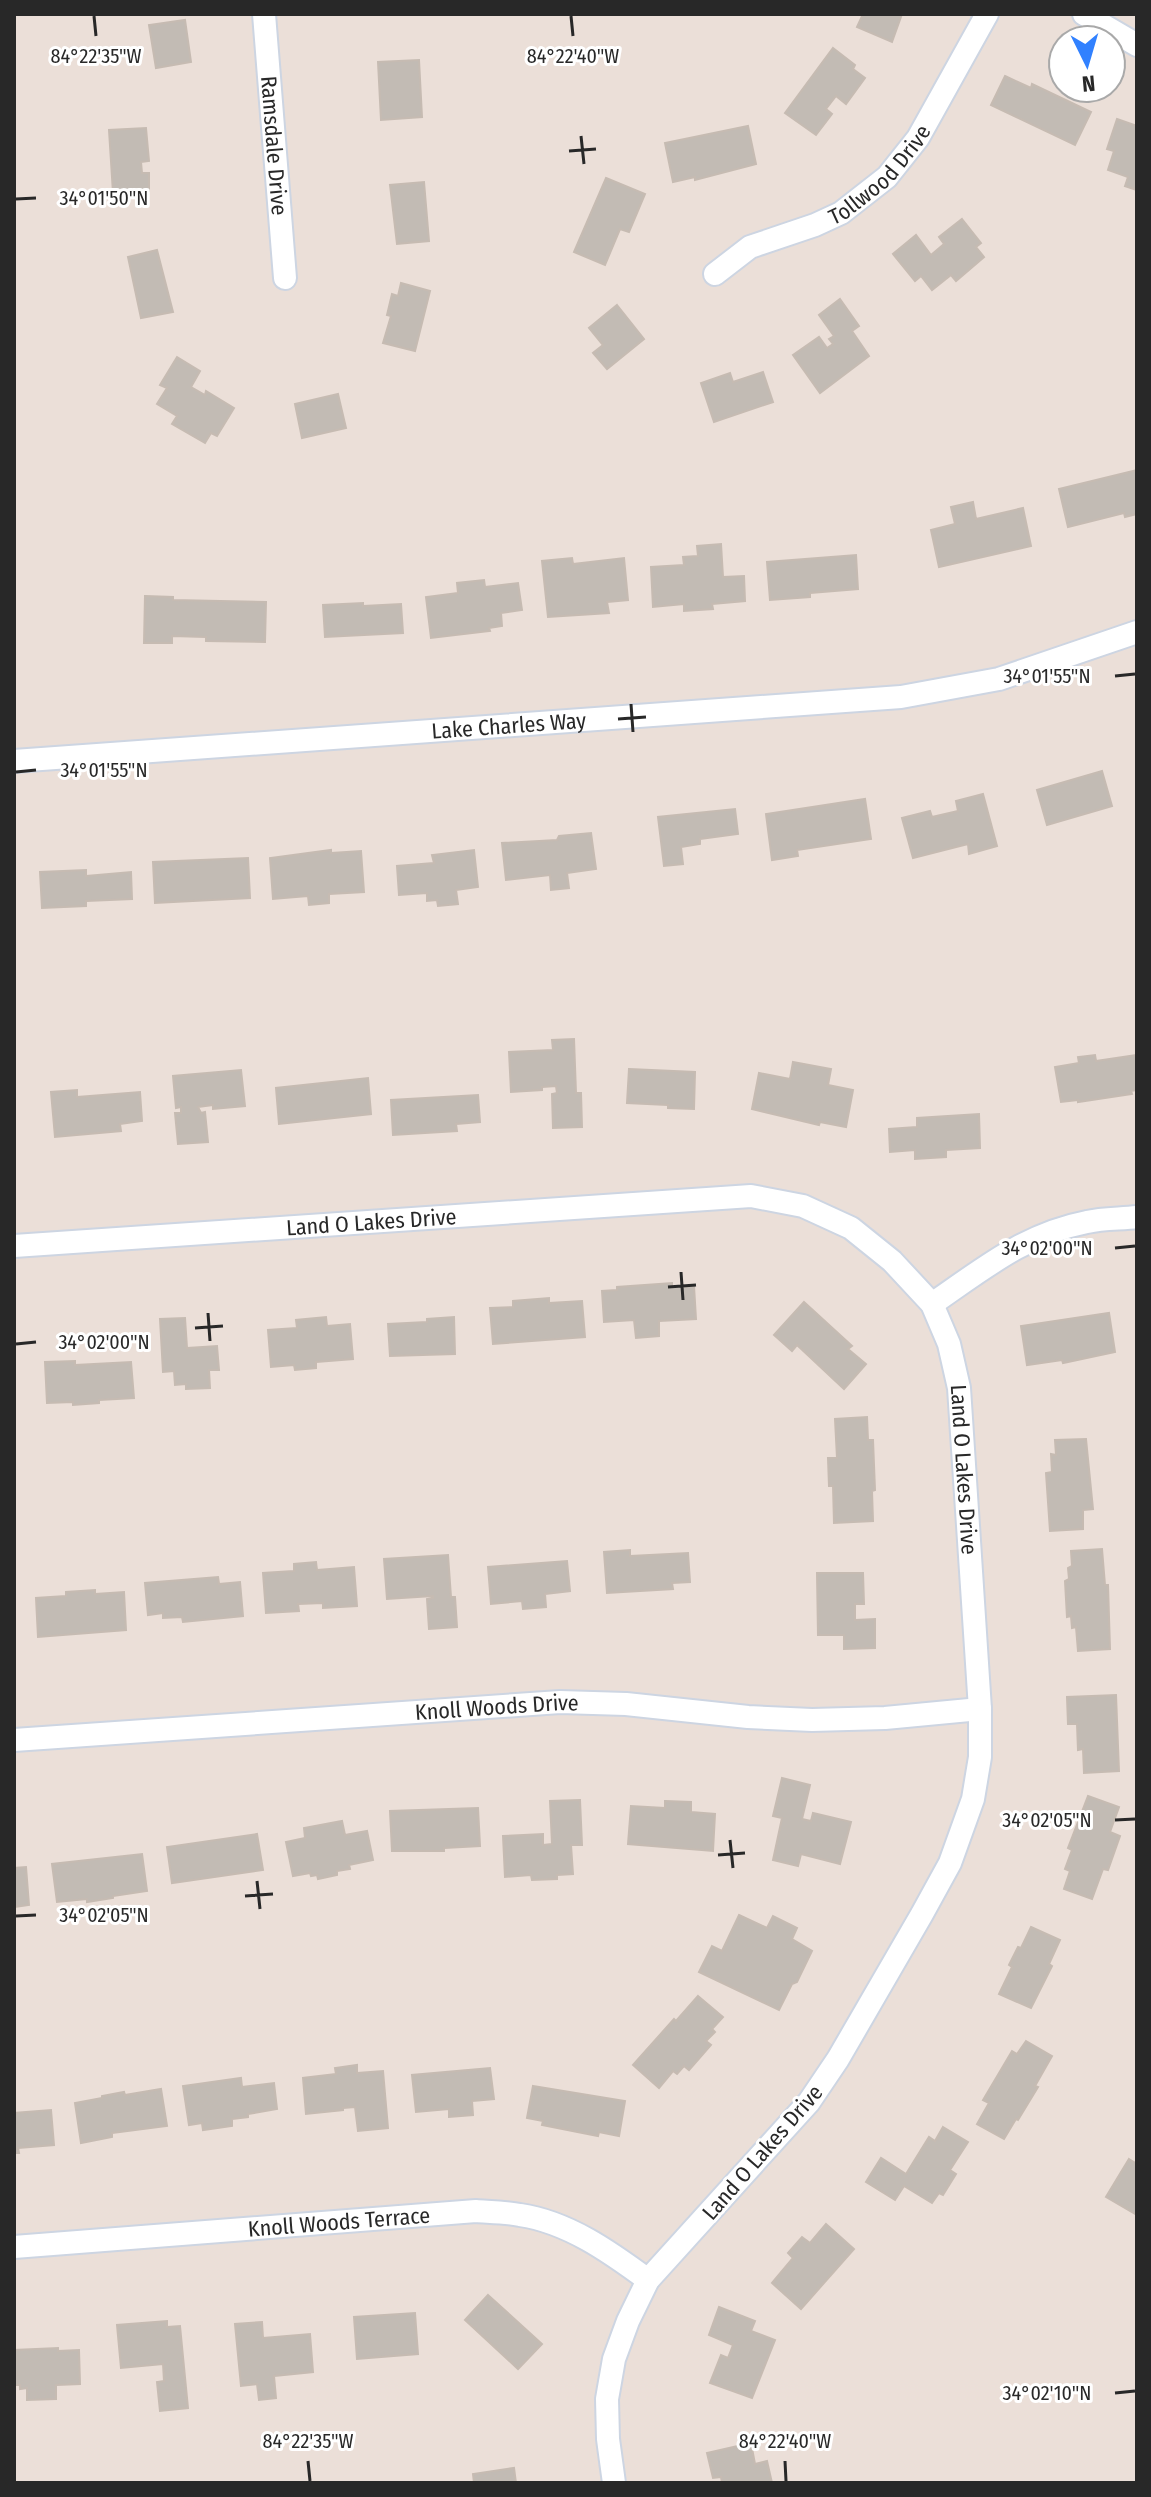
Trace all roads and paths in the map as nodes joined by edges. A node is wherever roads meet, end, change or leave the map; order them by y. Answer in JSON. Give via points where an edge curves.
{"nodes":[{"id":1,"x":264,"y":14,"type":"edge"},
{"id":2,"x":987,"y":14,"type":"edge"},
{"id":3,"x":1084,"y":14,"type":"edge"},
{"id":4,"x":1137,"y":45,"type":"edge"},
{"id":5,"x":715,"y":274,"type":"dead end"},
{"id":6,"x":285,"y":278,"type":"dead end"},
{"id":7,"x":1137,"y":632,"type":"edge"},
{"id":8,"x":14,"y":761,"type":"edge"},
{"id":9,"x":1137,"y":1217,"type":"edge"},
{"id":10,"x":14,"y":1246,"type":"edge"},
{"id":11,"x":932,"y":1304,"type":"junction"},
{"id":12,"x":980,"y":1709,"type":"junction"},
{"id":13,"x":14,"y":1740,"type":"edge"},
{"id":14,"x":14,"y":2247,"type":"edge"},
{"id":15,"x":648,"y":2280,"type":"junction"},
{"id":16,"x":614,"y":2483,"type":"edge"}],
"edges":[{"from":1,"to":6,"type":"street","name":"Ramsdale Drive"},
{"from":2,"to":5,"type":"street","name":"Tollwood Drive","via":[[918,138],[887,177],[841,213],[750,247]]},
{"from":3,"to":4,"type":"street"},
{"from":7,"to":8,"type":"street","name":"Lake Charles Way","via":[[999,679],[901,697]]},
{"from":9,"to":11,"type":"street","via":[[1053,1230],[1019,1245]]},
{"from":10,"to":11,"type":"street","name":"Land O Lakes Drive","via":[[751,1196],[803,1206],[851,1228]]},
{"from":11,"to":12,"type":"street","name":"Land O Lakes Drive","via":[[959,1388]]},
{"from":12,"to":13,"type":"street","name":"Knoll Woods Drive","via":[[812,1720],[560,1702]]},
{"from":12,"to":15,"type":"street","name":"Land O Lakes Drive","via":[[973,1799],[950,1863],[838,2059],[809,2102]]},
{"from":14,"to":15,"type":"street","name":"Knoll Woods Terrace","via":[[476,2211],[523,2215],[567,2229]]},
{"from":15,"to":16,"type":"street","name":"Land O Lakes Drive","via":[[614,2359],[607,2399]]}]}
